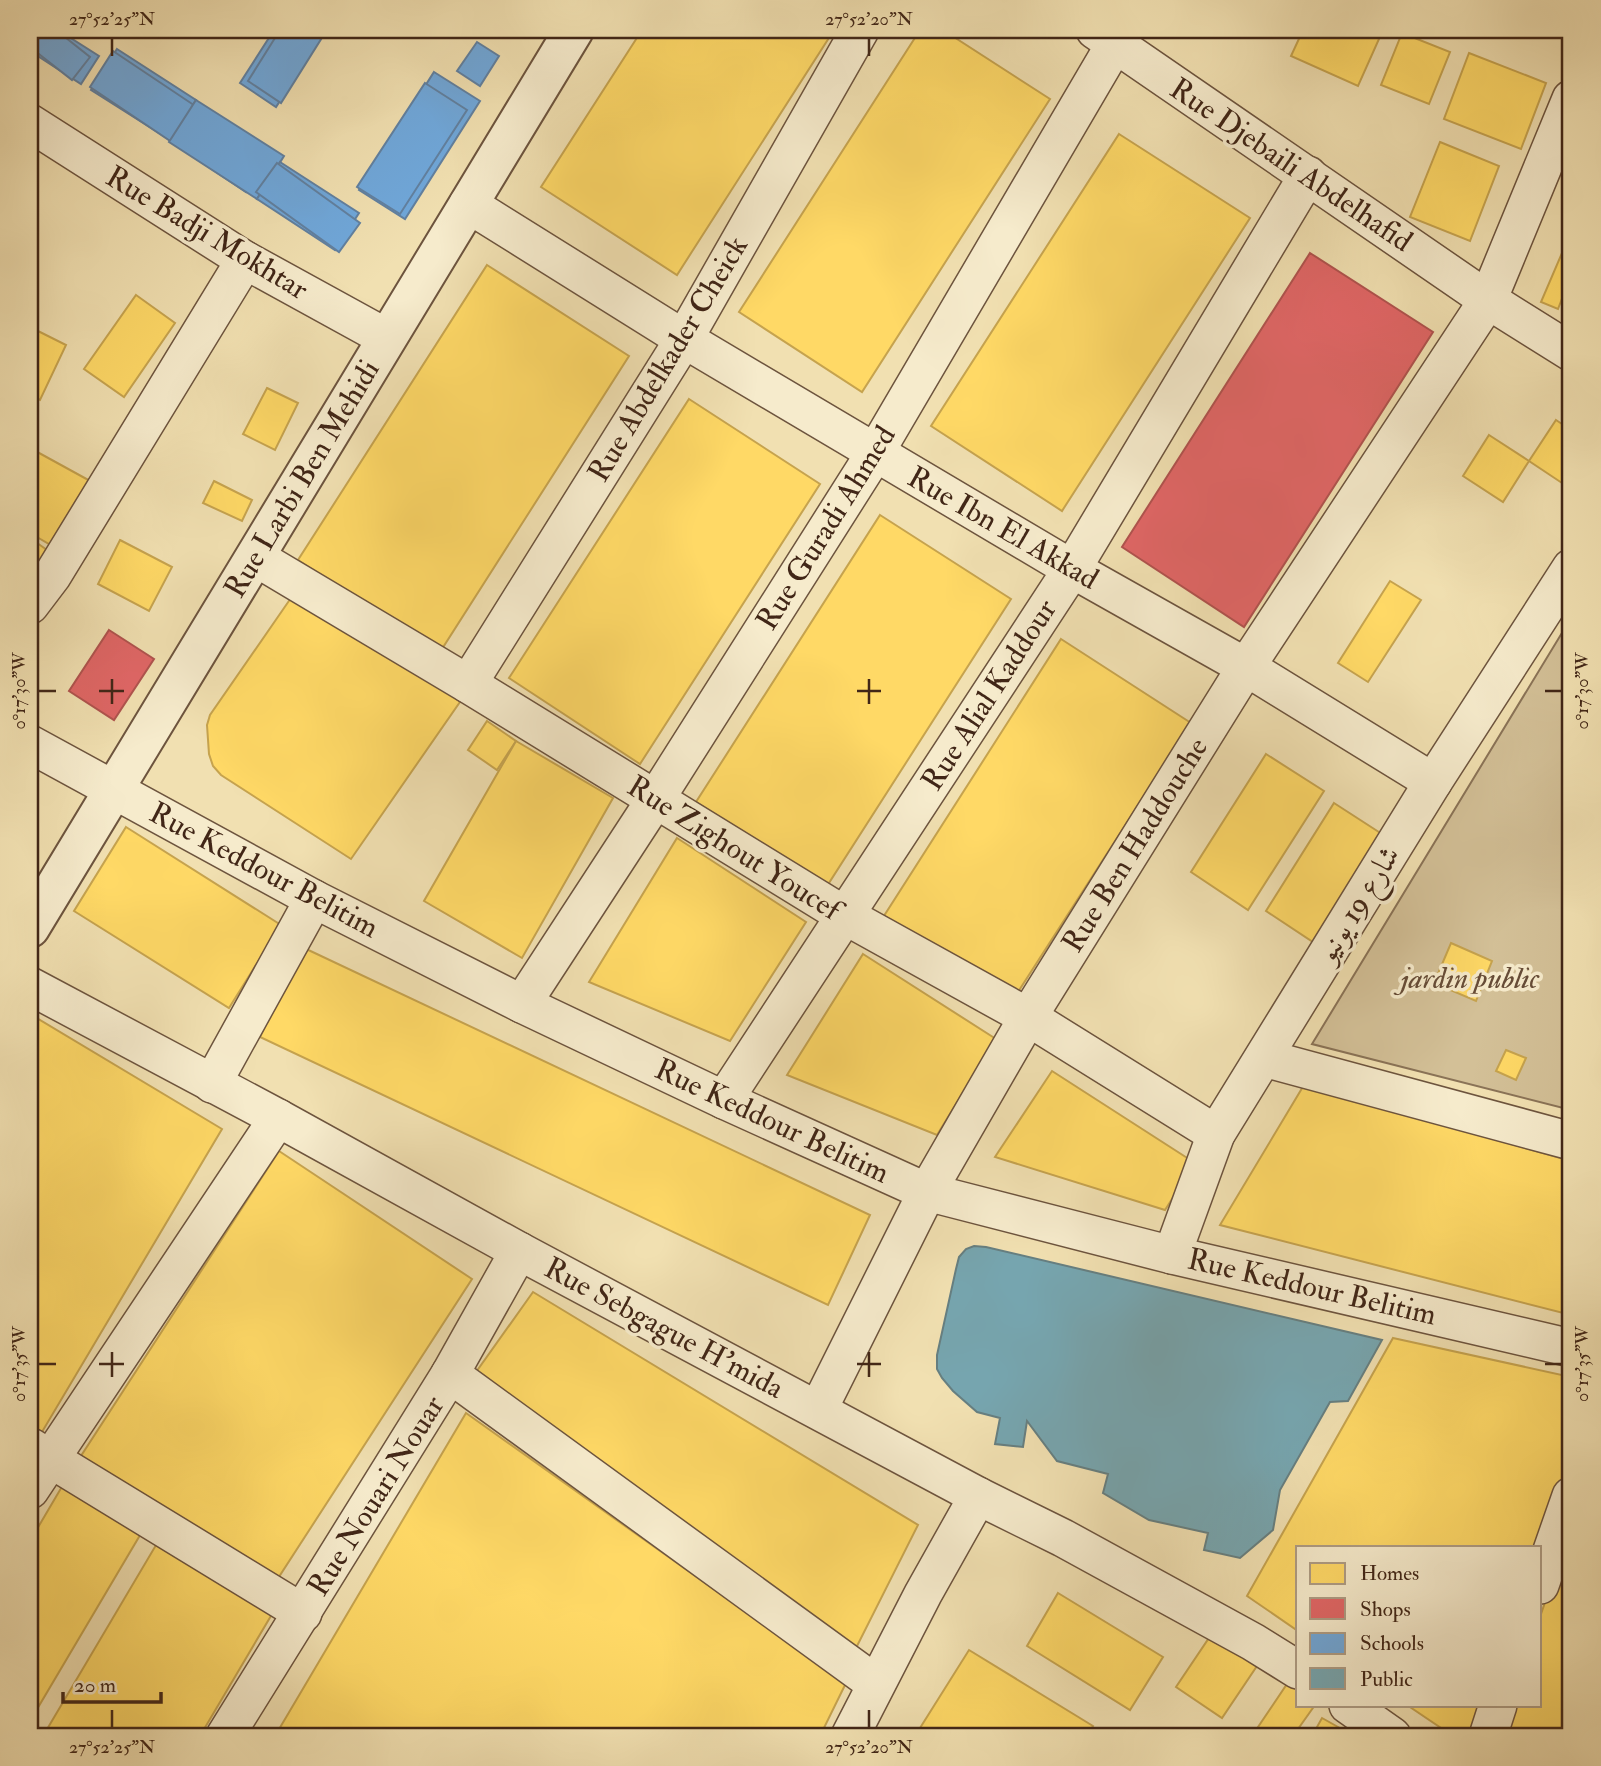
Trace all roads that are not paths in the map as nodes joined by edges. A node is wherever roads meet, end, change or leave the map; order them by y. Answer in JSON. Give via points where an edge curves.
{"nodes":[{"id":1,"x":574,"y":30,"type":"edge"},
{"id":2,"x":860,"y":30,"type":"edge"},
{"id":3,"x":1105,"y":37,"type":"edge"},
{"id":4,"x":1571,"y":99,"type":"edge"},
{"id":5,"x":35,"y":138,"type":"edge"},
{"id":6,"x":1308,"y":175,"type":"junction"},
{"id":7,"x":468,"y":204,"type":"junction"},
{"id":8,"x":245,"y":260,"type":"junction"},
{"id":9,"x":1488,"y":300,"type":"junction"},
{"id":10,"x":387,"y":338,"type":"junction"},
{"id":11,"x":684,"y":339,"type":"junction"},
{"id":12,"x":1571,"y":352,"type":"edge"},
{"id":13,"x":875,"y":453,"type":"junction"},
{"id":14,"x":255,"y":557,"type":"junction"},
{"id":15,"x":1571,"y":568,"type":"edge"},
{"id":16,"x":1072,"y":569,"type":"junction"},
{"id":17,"x":30,"y":605,"type":"edge"},
{"id":18,"x":1245,"y":667,"type":"junction"},
{"id":19,"x":468,"y":684,"type":"junction"},
{"id":20,"x":30,"y":744,"type":"edge"},
{"id":21,"x":1433,"y":782,"type":"junction"},
{"id":22,"x":114,"y":789,"type":"junction"},
{"id":23,"x":656,"y":800,"type":"junction"},
{"id":24,"x":314,"y":899,"type":"junction"},
{"id":25,"x":844,"y":915,"type":"junction"},
{"id":26,"x":30,"y":928,"type":"edge"},
{"id":27,"x":30,"y":986,"type":"edge"},
{"id":28,"x":522,"y":1004,"type":"junction"},
{"id":29,"x":1028,"y":1017,"type":"junction"},
{"id":30,"x":1264,"y":1058,"type":"junction"},
{"id":31,"x":212,"y":1084,"type":"junction"},
{"id":32,"x":724,"y":1100,"type":"junction"},
{"id":33,"x":278,"y":1118,"type":"junction"},
{"id":34,"x":1216,"y":1135,"type":"junction"},
{"id":35,"x":1571,"y":1141,"type":"edge"},
{"id":36,"x":927,"y":1192,"type":"junction"},
{"id":37,"x":519,"y":1251,"type":"junction"},
{"id":38,"x":1172,"y":1255,"type":"junction"},
{"id":39,"x":1571,"y":1348,"type":"edge"},
{"id":40,"x":450,"y":1374,"type":"junction"},
{"id":41,"x":818,"y":1410,"type":"junction"},
{"id":42,"x":40,"y":1452,"type":"edge"},
{"id":43,"x":30,"y":1490,"type":"edge"},
{"id":44,"x":978,"y":1496,"type":"junction"},
{"id":45,"x":1571,"y":1496,"type":"edge"},
{"id":46,"x":1542,"y":1579,"type":"edge"},
{"id":47,"x":303,"y":1613,"type":"junction"},
{"id":48,"x":1296,"y":1669,"type":"edge"},
{"id":49,"x":876,"y":1684,"type":"junction"},
{"id":50,"x":1349,"y":1706,"type":"edge"},
{"id":51,"x":1498,"y":1706,"type":"edge"},
{"id":52,"x":225,"y":1736,"type":"edge"},
{"id":53,"x":850,"y":1736,"type":"edge"},
{"id":54,"x":1392,"y":1736,"type":"edge"},
{"id":55,"x":1488,"y":1736,"type":"edge"}],
"edges":[{"from":1,"to":7,"type":"street","name":"Rue Larbi Ben Mehidi"},
{"from":2,"to":11,"type":"street","name":"Rue Abdelkader Cheick"},
{"from":3,"to":6,"type":"street","name":"Rue Djebaili Abdelhafid"},
{"from":3,"to":13,"type":"street","name":"Rue Guradi Ahmed"},
{"from":4,"to":9,"type":"street","name":"Rue Ben Haddouche"},
{"from":5,"to":8,"type":"street","name":"Rue Badji Mokhtar"},
{"from":6,"to":9,"type":"street","name":"Rue Djebaili Abdelhafid"},
{"from":6,"to":16,"type":"street","name":"Rue Alial Kaddour"},
{"from":7,"to":10,"type":"street","name":"Rue Larbi Ben Mehidi"},
{"from":7,"to":11,"type":"street","name":"Rue Ibn El Akkad"},
{"from":8,"to":10,"type":"street","name":"Rue Badji Mokhtar"},
{"from":8,"to":17,"type":"street"},
{"from":9,"to":12,"type":"street","name":"Rue Djebaili Abdelhafid"},
{"from":9,"to":18,"type":"street","name":"Rue Ben Haddouche"},
{"from":10,"to":14,"type":"street","name":"Rue Larbi Ben Mehidi"},
{"from":11,"to":13,"type":"street","name":"Rue Ibn El Akkad"},
{"from":11,"to":19,"type":"street","name":"Rue Abdelkader Cheick"},
{"from":13,"to":16,"type":"street","name":"Rue Ibn El Akkad"},
{"from":13,"to":23,"type":"street","name":"Rue Guradi Ahmed"},
{"from":14,"to":19,"type":"street","name":"Rue Zighout Youcef"},
{"from":14,"to":22,"type":"street","name":"Rue Larbi Ben Mehidi"},
{"from":15,"to":21,"type":"street","name":"شارع 19 يونيو"},
{"from":16,"to":18,"type":"street","name":"Rue Ibn El Akkad"},
{"from":16,"to":25,"type":"street","name":"Rue Alial Kaddour"},
{"from":18,"to":21,"type":"street","name":"Rue Ibn El Akkad"},
{"from":18,"to":29,"type":"street","name":"Rue Ben Haddouche"},
{"from":19,"to":23,"type":"street","name":"Rue Zighout Youcef"},
{"from":20,"to":22,"type":"street","name":"Rue Keddour Belitim"},
{"from":21,"to":30,"type":"street","name":"شارع 19 يونيو"},
{"from":22,"to":24,"type":"street","name":"Rue Keddour Belitim"},
{"from":22,"to":26,"type":"street","name":"Rue Larbi Ben Mehidi"},
{"from":23,"to":25,"type":"street","name":"Rue Zighout Youcef"},
{"from":23,"to":28,"type":"street","name":"Rue Guradi Ahmed"},
{"from":24,"to":28,"type":"street","name":"Rue Keddour Belitim"},
{"from":24,"to":31,"type":"street"},
{"from":25,"to":29,"type":"street","name":"Rue Zighout Youcef"},
{"from":25,"to":32,"type":"street","name":"Rue Alial Kaddour"},
{"from":27,"to":31,"type":"street","name":"Rue Sebgague H'mida"},
{"from":28,"to":32,"type":"street","name":"Rue Keddour Belitim"},
{"from":29,"to":34,"type":"street","name":"Rue Zighout Youcef"},
{"from":29,"to":36,"type":"street","name":"Rue Ben Haddouche"},
{"from":30,"to":34,"type":"street","name":"شارع 19 يونيو"},
{"from":30,"to":35,"type":"street"},
{"from":31,"to":33,"type":"street","name":"Rue Sebgague H'mida"},
{"from":32,"to":36,"type":"street","name":"Rue Keddour Belitim"},
{"from":33,"to":37,"type":"street","name":"Rue Sebgague H'mida"},
{"from":33,"to":42,"type":"street"},
{"from":34,"to":38,"type":"street","name":"شارع 19 يونيو"},
{"from":36,"to":38,"type":"street","name":"Rue Keddour Belitim"},
{"from":36,"to":41,"type":"street","name":"Rue Ben Haddouche"},
{"from":37,"to":40,"type":"street","name":"Rue Nouari Nouar"},
{"from":37,"to":41,"type":"street","name":"Rue Sebgague H'mida"},
{"from":38,"to":39,"type":"street","name":"Rue Keddour Belitim"},
{"from":40,"to":47,"type":"street","name":"Rue Nouari Nouar"},
{"from":40,"to":49,"type":"street"},
{"from":41,"to":44,"type":"street","name":"Rue Sebgague H'mida"},
{"from":42,"to":43,"type":"street"},
{"from":42,"to":47,"type":"street"},
{"from":44,"to":48,"type":"street","name":"Rue Sebgague H'mida","via":[[1063,1538]]},
{"from":44,"to":49,"type":"street"},
{"from":45,"to":46,"type":"street"},
{"from":47,"to":52,"type":"street","name":"Rue Nouari Nouar"},
{"from":49,"to":53,"type":"street"},
{"from":50,"to":54,"type":"street"},
{"from":51,"to":55,"type":"street"}]}
